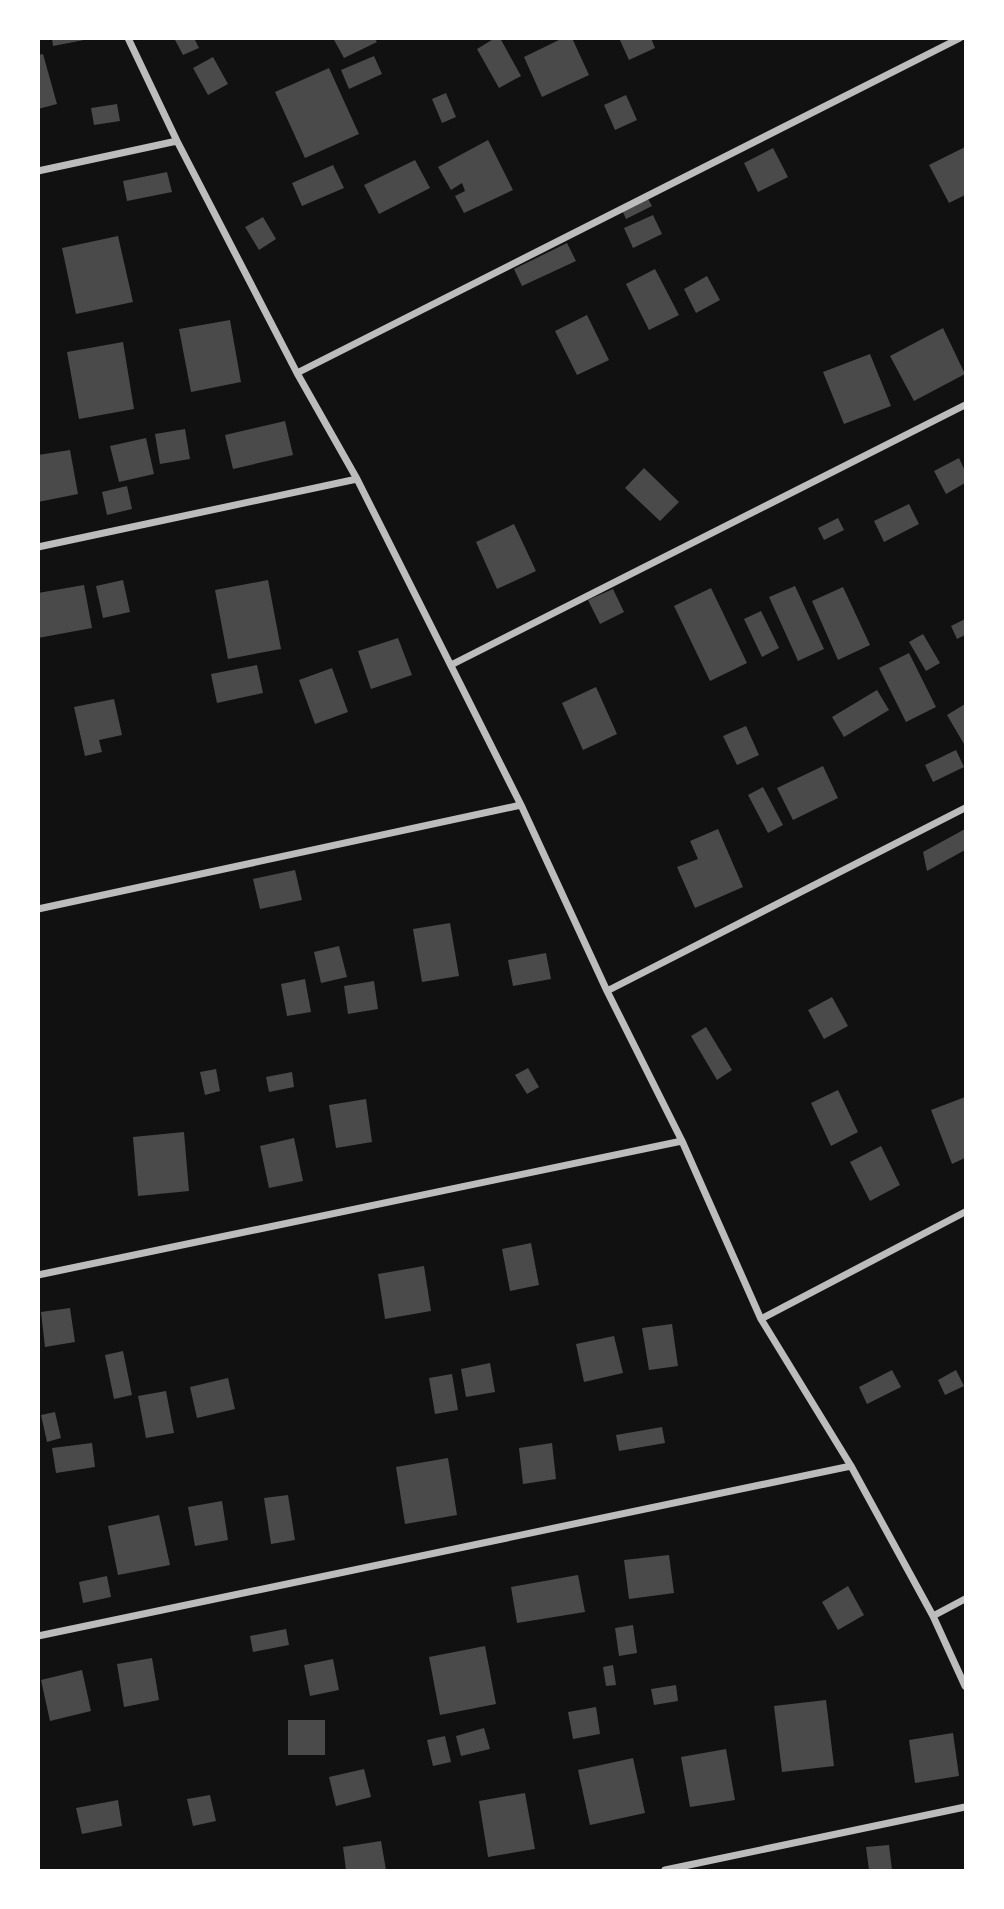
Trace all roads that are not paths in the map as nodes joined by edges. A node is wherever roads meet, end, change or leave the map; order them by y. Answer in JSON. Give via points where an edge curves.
{"nodes":[{"id":1,"x":128,"y":38,"type":"edge"},
{"id":2,"x":960,"y":38,"type":"edge"},
{"id":3,"x":177,"y":141,"type":"junction"},
{"id":4,"x":38,"y":171,"type":"edge"},
{"id":5,"x":297,"y":373,"type":"junction"},
{"id":6,"x":965,"y":405,"type":"edge"},
{"id":7,"x":357,"y":479,"type":"junction"},
{"id":8,"x":38,"y":547,"type":"edge"},
{"id":9,"x":451,"y":665,"type":"junction"},
{"id":10,"x":521,"y":805,"type":"junction"},
{"id":11,"x":965,"y":808,"type":"edge"},
{"id":12,"x":38,"y":909,"type":"edge"},
{"id":13,"x":607,"y":991,"type":"junction"},
{"id":14,"x":682,"y":1140,"type":"junction"},
{"id":15,"x":965,"y":1212,"type":"edge"},
{"id":16,"x":38,"y":1275,"type":"edge"},
{"id":17,"x":761,"y":1319,"type":"junction"},
{"id":18,"x":851,"y":1466,"type":"junction"},
{"id":19,"x":965,"y":1599,"type":"edge"},
{"id":20,"x":933,"y":1616,"type":"junction"},
{"id":21,"x":38,"y":1636,"type":"edge"},
{"id":22,"x":965,"y":1686,"type":"edge"},
{"id":23,"x":965,"y":1807,"type":"edge"},
{"id":24,"x":665,"y":1871,"type":"edge"}],
"edges":[{"from":1,"to":3,"type":"street"},
{"from":2,"to":5,"type":"street"},
{"from":3,"to":4,"type":"street"},
{"from":3,"to":5,"type":"street"},
{"from":5,"to":7,"type":"street"},
{"from":6,"to":9,"type":"street"},
{"from":7,"to":8,"type":"street"},
{"from":7,"to":9,"type":"street"},
{"from":9,"to":10,"type":"street"},
{"from":10,"to":12,"type":"street"},
{"from":10,"to":13,"type":"street"},
{"from":11,"to":13,"type":"street"},
{"from":13,"to":14,"type":"street"},
{"from":14,"to":16,"type":"street"},
{"from":14,"to":17,"type":"street"},
{"from":15,"to":17,"type":"street"},
{"from":17,"to":18,"type":"street"},
{"from":18,"to":20,"type":"street"},
{"from":18,"to":21,"type":"street"},
{"from":19,"to":20,"type":"street"},
{"from":20,"to":22,"type":"street"},
{"from":23,"to":24,"type":"street"}]}
